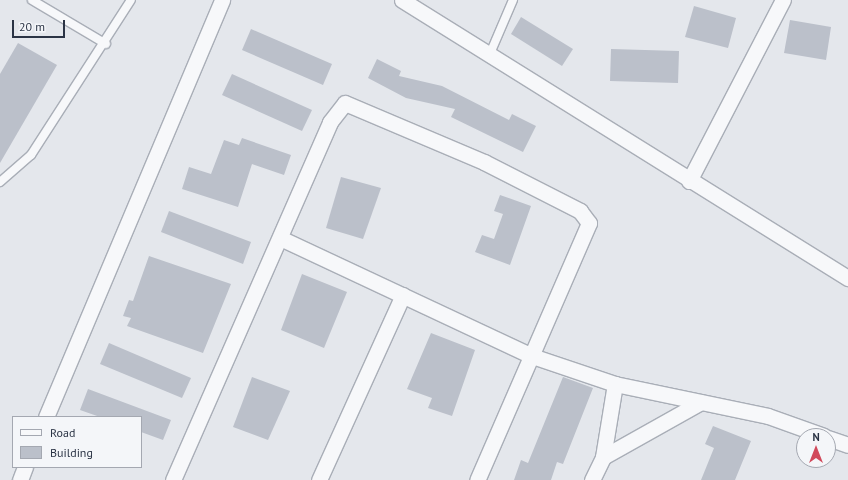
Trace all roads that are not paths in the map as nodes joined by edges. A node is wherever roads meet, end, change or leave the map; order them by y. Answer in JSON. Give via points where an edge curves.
{"nodes":[{"id":1,"x":32,"y":0,"type":"edge"},
{"id":2,"x":131,"y":0,"type":"edge"},
{"id":3,"x":222,"y":0,"type":"edge"},
{"id":4,"x":402,"y":0,"type":"edge"},
{"id":5,"x":513,"y":0,"type":"edge"},
{"id":6,"x":783,"y":0,"type":"edge"},
{"id":7,"x":106,"y":44,"type":"junction"},
{"id":8,"x":488,"y":57,"type":"junction"},
{"id":9,"x":689,"y":181,"type":"junction"},
{"id":10,"x":0,"y":182,"type":"edge"},
{"id":11,"x":280,"y":238,"type":"junction"},
{"id":12,"x":848,"y":278,"type":"edge"},
{"id":13,"x":403,"y":295,"type":"junction"},
{"id":14,"x":532,"y":356,"type":"junction"},
{"id":15,"x":615,"y":384,"type":"junction"},
{"id":16,"x":701,"y":402,"type":"junction"},
{"id":17,"x":46,"y":416,"type":"edge"},
{"id":18,"x":802,"y":428,"type":"edge"},
{"id":19,"x":836,"y":441,"type":"edge"},
{"id":20,"x":848,"y":445,"type":"edge"},
{"id":21,"x":602,"y":457,"type":"junction"},
{"id":22,"x":25,"y":468,"type":"edge"},
{"id":23,"x":20,"y":480,"type":"edge"},
{"id":24,"x":173,"y":480,"type":"edge"},
{"id":25,"x":319,"y":480,"type":"edge"},
{"id":26,"x":477,"y":480,"type":"edge"},
{"id":27,"x":592,"y":480,"type":"edge"}],
"edges":[{"from":1,"to":7,"type":"lane"},
{"from":2,"to":7,"type":"lane"},
{"from":3,"to":17,"type":"street"},
{"from":4,"to":8,"type":"street"},
{"from":5,"to":8,"type":"lane"},
{"from":6,"to":9,"type":"street"},
{"from":7,"to":10,"type":"lane","via":[[31,155]]},
{"from":8,"to":9,"type":"street"},
{"from":9,"to":12,"type":"street"},
{"from":11,"to":13,"type":"street"},
{"from":11,"to":14,"type":"street","via":[[330,122],[345,103],[484,162],[580,211],[590,223]]},
{"from":11,"to":24,"type":"street"},
{"from":13,"to":14,"type":"street"},
{"from":13,"to":25,"type":"street"},
{"from":14,"to":15,"type":"street"},
{"from":14,"to":26,"type":"street"},
{"from":15,"to":16,"type":"street"},
{"from":15,"to":21,"type":"street"},
{"from":16,"to":18,"type":"street","via":[[768,416]]},
{"from":16,"to":21,"type":"street"},
{"from":19,"to":20,"type":"street"},
{"from":21,"to":27,"type":"street"},
{"from":22,"to":23,"type":"street"}]}
